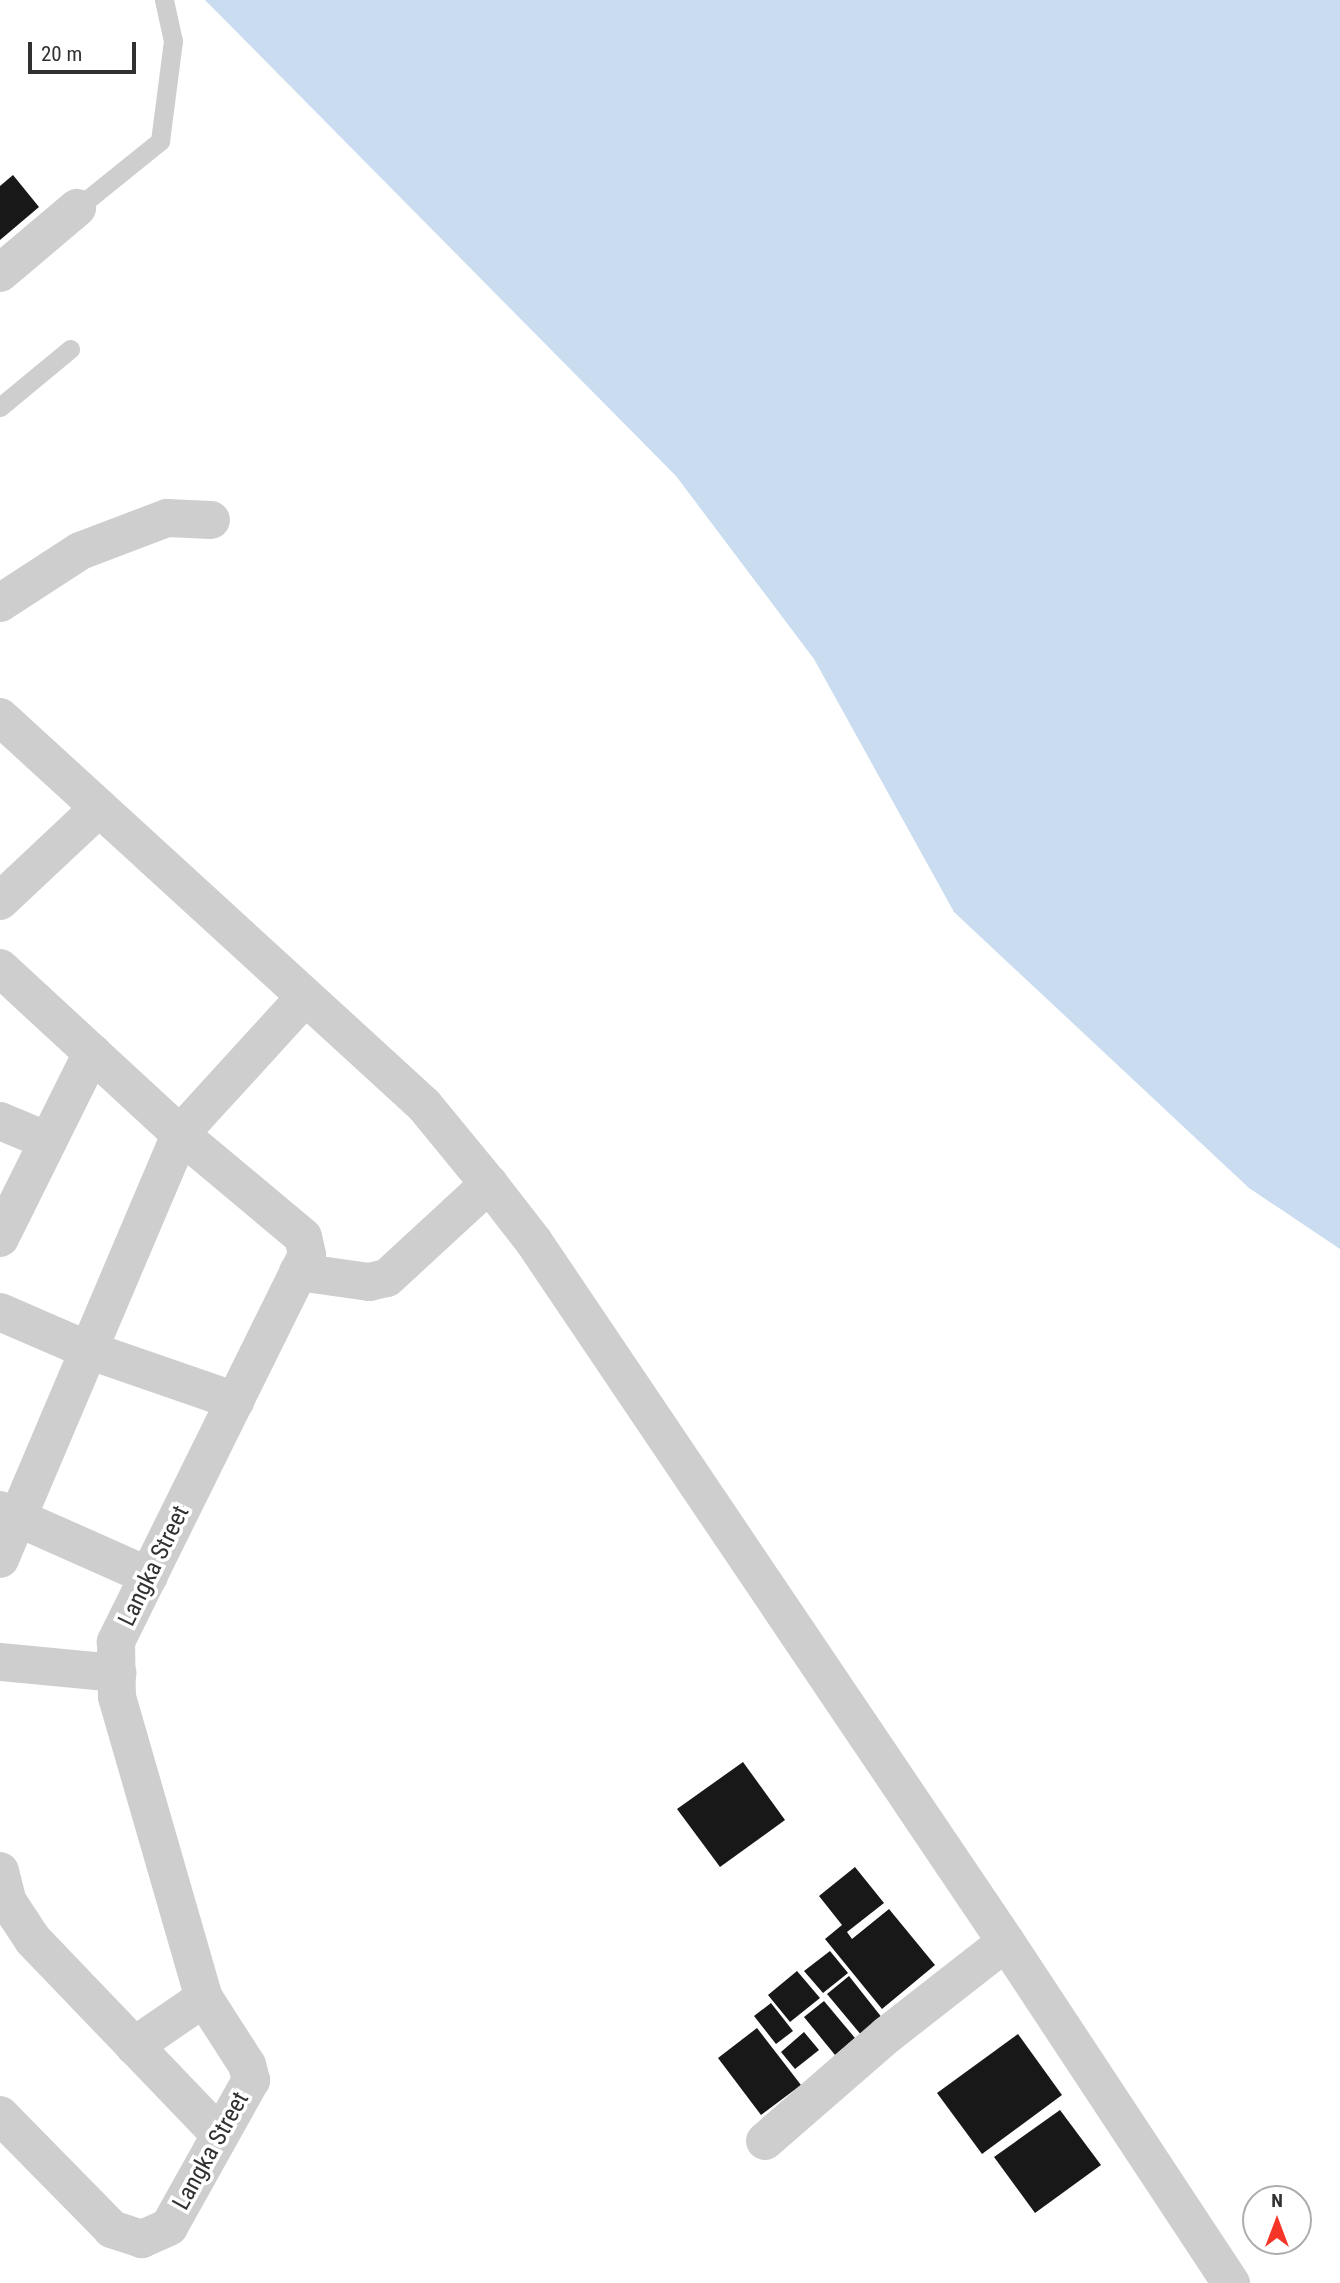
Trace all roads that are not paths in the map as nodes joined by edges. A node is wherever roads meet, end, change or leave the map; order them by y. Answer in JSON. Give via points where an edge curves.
{"nodes":[{"id":1,"x":164,"y":0,"type":"edge"},
{"id":2,"x":77,"y":208,"type":"joint"},
{"id":3,"x":0,"y":272,"type":"edge"},
{"id":4,"x":70,"y":349,"type":"dead end"},
{"id":5,"x":0,"y":407,"type":"edge"},
{"id":6,"x":211,"y":520,"type":"dead end"},
{"id":7,"x":0,"y":603,"type":"edge"},
{"id":8,"x":0,"y":717,"type":"edge"},
{"id":9,"x":99,"y":808,"type":"junction"},
{"id":10,"x":0,"y":901,"type":"edge"},
{"id":11,"x":0,"y":968,"type":"edge"},
{"id":12,"x":304,"y":998,"type":"junction"},
{"id":13,"x":92,"y":1053,"type":"junction"},
{"id":14,"x":0,"y":1121,"type":"edge"},
{"id":15,"x":180,"y":1134,"type":"junction"},
{"id":16,"x":48,"y":1141,"type":"junction"},
{"id":17,"x":489,"y":1184,"type":"junction"},
{"id":18,"x":0,"y":1238,"type":"edge"},
{"id":19,"x":299,"y":1272,"type":"junction"},
{"id":20,"x":0,"y":1312,"type":"edge"},
{"id":21,"x":88,"y":1350,"type":"junction"},
{"id":22,"x":235,"y":1401,"type":"junction"},
{"id":23,"x":9,"y":1514,"type":"edge"},
{"id":24,"x":0,"y":1559,"type":"edge"},
{"id":25,"x":149,"y":1576,"type":"junction"},
{"id":26,"x":0,"y":1662,"type":"edge"},
{"id":27,"x":117,"y":1673,"type":"junction"},
{"id":28,"x":3,"y":1894,"type":"edge"},
{"id":29,"x":1006,"y":1942,"type":"junction"},
{"id":30,"x":204,"y":1998,"type":"junction"},
{"id":31,"x":134,"y":2046,"type":"junction"},
{"id":32,"x":0,"y":2115,"type":"edge"},
{"id":33,"x":220,"y":2135,"type":"junction"},
{"id":34,"x":765,"y":2141,"type":"dead end"},
{"id":35,"x":1231,"y":2283,"type":"edge"}],
"edges":[{"from":1,"to":2,"type":"lane","via":[[173,41],[160,141]]},
{"from":2,"to":3,"type":"street"},
{"from":4,"to":5,"type":"lane"},
{"from":6,"to":7,"type":"street","via":[[167,518],[80,551]]},
{"from":8,"to":9,"type":"street"},
{"from":9,"to":10,"type":"street"},
{"from":9,"to":12,"type":"street"},
{"from":11,"to":13,"type":"street","name":"Langka Street"},
{"from":12,"to":15,"type":"street"},
{"from":12,"to":17,"type":"street","via":[[424,1105]]},
{"from":13,"to":15,"type":"street","name":"Langka Street"},
{"from":13,"to":16,"type":"street"},
{"from":14,"to":16,"type":"street"},
{"from":15,"to":19,"type":"street","name":"Langka Street","via":[[303,1237],[307,1255]]},
{"from":15,"to":21,"type":"street"},
{"from":16,"to":18,"type":"street"},
{"from":17,"to":19,"type":"street","via":[[387,1278],[369,1282]]},
{"from":17,"to":29,"type":"street","via":[[534,1242]]},
{"from":19,"to":22,"type":"street","name":"Langka Street"},
{"from":20,"to":21,"type":"street"},
{"from":21,"to":22,"type":"street"},
{"from":21,"to":23,"type":"street"},
{"from":22,"to":25,"type":"street","name":"Langka Street"},
{"from":23,"to":24,"type":"street"},
{"from":23,"to":25,"type":"street"},
{"from":25,"to":27,"type":"street","name":"Langka Street","via":[[116,1642]]},
{"from":26,"to":27,"type":"street"},
{"from":27,"to":30,"type":"street","name":"Langka Street","via":[[117,1696]]},
{"from":28,"to":31,"type":"street","via":[[33,1940]]},
{"from":29,"to":34,"type":"street","via":[[887,2035]]},
{"from":29,"to":35,"type":"street"},
{"from":30,"to":31,"type":"street"},
{"from":30,"to":33,"type":"street","name":"Langka Street","via":[[247,2065],[251,2080]]},
{"from":31,"to":33,"type":"street"},
{"from":32,"to":33,"type":"street","name":"Langka Street","via":[[112,2229],[142,2239],[169,2227]]}]}
